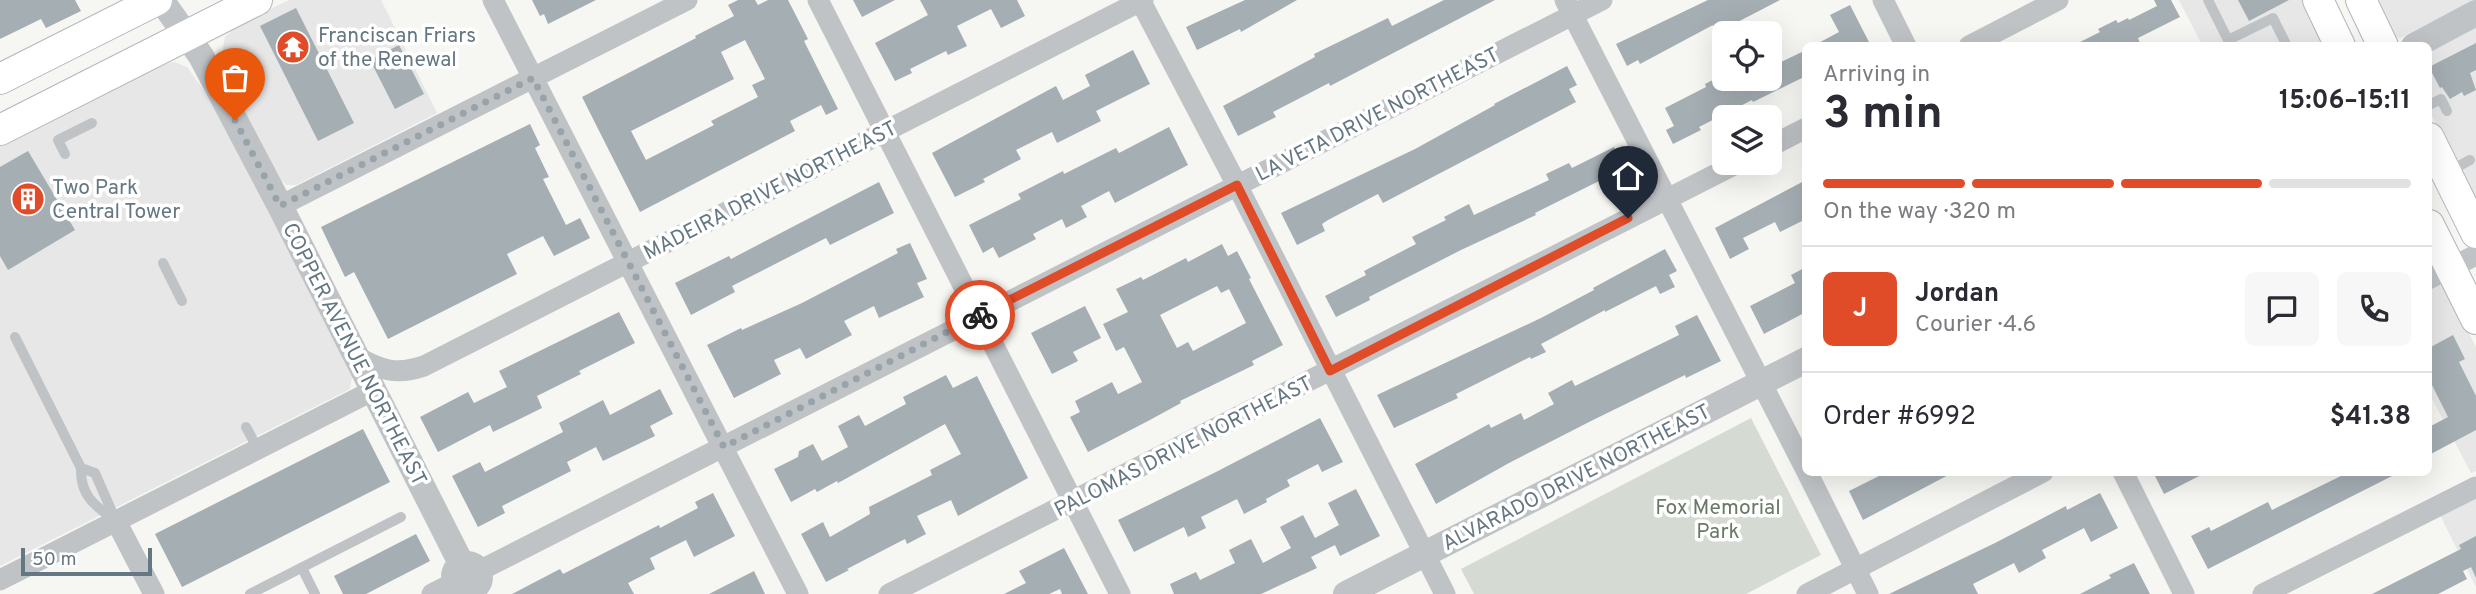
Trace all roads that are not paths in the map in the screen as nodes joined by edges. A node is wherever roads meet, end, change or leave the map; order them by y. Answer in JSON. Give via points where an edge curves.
{"nodes":[{"id":1,"x":159,"y":0,"type":"edge"},
{"id":2,"x":257,"y":0,"type":"edge"},
{"id":3,"x":493,"y":0,"type":"edge"},
{"id":4,"x":687,"y":0,"type":"edge"},
{"id":5,"x":818,"y":0,"type":"edge"},
{"id":6,"x":1141,"y":0,"type":"edge"},
{"id":7,"x":1602,"y":0,"type":"edge"},
{"id":8,"x":1883,"y":0,"type":"edge"},
{"id":9,"x":2058,"y":0,"type":"edge"},
{"id":10,"x":2208,"y":0,"type":"edge"},
{"id":11,"x":2318,"y":0,"type":"edge"},
{"id":12,"x":2361,"y":0,"type":"edge"},
{"id":13,"x":1569,"y":7,"type":"edge"},
{"id":14,"x":106,"y":13,"type":"edge"},
{"id":15,"x":2476,"y":13,"type":"edge"},
{"id":16,"x":187,"y":36,"type":"junction"},
{"id":17,"x":1904,"y":42,"type":"edge"},
{"id":18,"x":1977,"y":42,"type":"edge"},
{"id":19,"x":2229,"y":42,"type":"edge"},
{"id":20,"x":2231,"y":42,"type":"edge"},
{"id":21,"x":2285,"y":42,"type":"edge"},
{"id":22,"x":2338,"y":42,"type":"edge"},
{"id":23,"x":2381,"y":42,"type":"edge"},
{"id":24,"x":2422,"y":42,"type":"edge"},
{"id":25,"x":51,"y":53,"type":"junction"},
{"id":26,"x":533,"y":78,"type":"junction"},
{"id":27,"x":0,"y":79,"type":"edge"},
{"id":28,"x":0,"y":100,"type":"edge"},
{"id":29,"x":2432,"y":104,"type":"edge"},
{"id":30,"x":2447,"y":111,"type":"dead end"},
{"id":31,"x":92,"y":123,"type":"dead end"},
{"id":32,"x":0,"y":130,"type":"edge"},
{"id":33,"x":1802,"y":130,"type":"edge"},
{"id":34,"x":885,"y":132,"type":"junction"},
{"id":35,"x":1782,"y":140,"type":"edge"},
{"id":36,"x":2432,"y":141,"type":"edge"},
{"id":37,"x":65,"y":154,"type":"dead end"},
{"id":38,"x":1714,"y":175,"type":"edge"},
{"id":39,"x":1237,"y":185,"type":"junction"},
{"id":40,"x":1667,"y":198,"type":"junction"},
{"id":41,"x":280,"y":206,"type":"junction"},
{"id":42,"x":2432,"y":230,"type":"edge"},
{"id":43,"x":2476,"y":233,"type":"edge"},
{"id":44,"x":163,"y":263,"type":"dead end"},
{"id":45,"x":627,"y":263,"type":"junction"},
{"id":46,"x":2452,"y":267,"type":"edge"},
{"id":47,"x":182,"y":301,"type":"dead end"},
{"id":48,"x":979,"y":315,"type":"junction"},
{"id":49,"x":2476,"y":319,"type":"edge"},
{"id":50,"x":15,"y":337,"type":"dead end"},
{"id":51,"x":356,"y":356,"type":"junction"},
{"id":52,"x":1802,"y":362,"type":"edge"},
{"id":53,"x":1330,"y":371,"type":"junction"},
{"id":54,"x":1762,"y":382,"type":"junction"},
{"id":55,"x":374,"y":390,"type":"junction"},
{"id":56,"x":246,"y":427,"type":"dead end"},
{"id":57,"x":724,"y":447,"type":"junction"},
{"id":58,"x":258,"y":449,"type":"junction"},
{"id":59,"x":1802,"y":461,"type":"edge"},
{"id":60,"x":81,"y":468,"type":"junction"},
{"id":61,"x":1809,"y":476,"type":"edge"},
{"id":62,"x":2035,"y":476,"type":"edge"},
{"id":63,"x":2125,"y":476,"type":"edge"},
{"id":64,"x":2476,"y":486,"type":"edge"},
{"id":65,"x":1073,"y":502,"type":"junction"},
{"id":66,"x":401,"y":517,"type":"dead end"},
{"id":67,"x":117,"y":521,"type":"junction"},
{"id":68,"x":1424,"y":554,"type":"junction"},
{"id":69,"x":302,"y":568,"type":"junction"},
{"id":70,"x":1855,"y":570,"type":"junction"},
{"id":71,"x":0,"y":580,"type":"edge"},
{"id":72,"x":469,"y":580,"type":"edge"},
{"id":73,"x":154,"y":594,"type":"edge"},
{"id":74,"x":250,"y":594,"type":"edge"},
{"id":75,"x":315,"y":594,"type":"edge"},
{"id":76,"x":432,"y":594,"type":"edge"},
{"id":77,"x":798,"y":594,"type":"edge"},
{"id":78,"x":889,"y":594,"type":"edge"},
{"id":79,"x":1120,"y":594,"type":"edge"},
{"id":80,"x":1346,"y":594,"type":"edge"},
{"id":81,"x":1445,"y":594,"type":"edge"},
{"id":82,"x":1807,"y":594,"type":"edge"},
{"id":83,"x":1868,"y":594,"type":"edge"},
{"id":84,"x":2184,"y":594,"type":"edge"},
{"id":85,"x":2263,"y":594,"type":"edge"}],
"edges":[{"from":1,"to":14,"type":"main road"},
{"from":1,"to":16,"type":"street","name":"COPPER AVENUE NORTHEAST"},
{"from":2,"to":16,"type":"main road"},
{"from":3,"to":26,"type":"street"},
{"from":4,"to":26,"type":"street"},
{"from":5,"to":34,"type":"street"},
{"from":6,"to":34,"type":"street","name":"MADEIRA DRIVE NORTHEAST"},
{"from":6,"to":39,"type":"street"},
{"from":7,"to":13,"type":"street","name":"LA VETA DRIVE NORTHEAST"},
{"from":8,"to":17,"type":"street"},
{"from":9,"to":18,"type":"street"},
{"from":10,"to":19,"type":"lane"},
{"from":11,"to":22,"type":"main road"},
{"from":12,"to":23,"type":"main road"},
{"from":13,"to":39,"type":"street","name":"LA VETA DRIVE NORTHEAST"},
{"from":13,"to":40,"type":"street"},
{"from":14,"to":25,"type":"main road"},
{"from":15,"to":24,"type":"street"},
{"from":16,"to":32,"type":"main road"},
{"from":16,"to":41,"type":"street","name":"COPPER AVENUE NORTHEAST"},
{"from":20,"to":21,"type":"lane","via":[[2273,18]]},
{"from":25,"to":27,"type":"main road"},
{"from":25,"to":28,"type":"main road","via":[[40,75]]},
{"from":26,"to":41,"type":"street"},
{"from":26,"to":45,"type":"street"},
{"from":29,"to":30,"type":"lane","via":[[2441,99]]},
{"from":31,"to":37,"type":"lane","via":[[58,140]]},
{"from":33,"to":35,"type":"street"},
{"from":34,"to":45,"type":"street","name":"MADEIRA DRIVE NORTHEAST"},
{"from":34,"to":48,"type":"street"},
{"from":36,"to":43,"type":"main road","via":[[2458,166]]},
{"from":38,"to":40,"type":"street","name":"PALOMAS DRIVE NORTHEAST"},
{"from":39,"to":48,"type":"street","name":"LA VETA DRIVE NORTHEAST"},
{"from":39,"to":53,"type":"street"},
{"from":40,"to":53,"type":"street","name":"PALOMAS DRIVE NORTHEAST"},
{"from":40,"to":54,"type":"street"},
{"from":41,"to":51,"type":"street","name":"COPPER AVENUE NORTHEAST"},
{"from":42,"to":46,"type":"main road"},
{"from":44,"to":47,"type":"lane"},
{"from":45,"to":51,"type":"street","name":"MADEIRA DRIVE NORTHEAST","via":[[424,366],[398,372],[372,366]]},
{"from":45,"to":57,"type":"street"},
{"from":46,"to":49,"type":"main road"},
{"from":48,"to":57,"type":"street","name":"LA VETA DRIVE NORTHEAST"},
{"from":48,"to":65,"type":"street"},
{"from":50,"to":60,"type":"lane"},
{"from":51,"to":55,"type":"street","name":"COPPER AVENUE NORTHEAST"},
{"from":52,"to":54,"type":"street","name":"ALVARADO DRIVE NORTHEAST"},
{"from":53,"to":65,"type":"street","name":"PALOMAS DRIVE NORTHEAST"},
{"from":53,"to":68,"type":"street"},
{"from":54,"to":59,"type":"street"},
{"from":54,"to":68,"type":"street","name":"ALVARADO DRIVE NORTHEAST"},
{"from":55,"to":58,"type":"street"},
{"from":55,"to":72,"type":"street","name":"COPPER AVENUE NORTHEAST"},
{"from":56,"to":58,"type":"lane"},
{"from":57,"to":72,"type":"street","name":"LA VETA DRIVE NORTHEAST"},
{"from":57,"to":77,"type":"street"},
{"from":58,"to":67,"type":"street"},
{"from":60,"to":67,"type":"lane","via":[[95,473]]},
{"from":60,"to":67,"type":"lane","via":[[80,480],[92,504]]},
{"from":61,"to":70,"type":"street"},
{"from":62,"to":70,"type":"street"},
{"from":63,"to":84,"type":"street"},
{"from":64,"to":85,"type":"street"},
{"from":65,"to":78,"type":"street","name":"PALOMAS DRIVE NORTHEAST"},
{"from":65,"to":79,"type":"street"},
{"from":66,"to":69,"type":"lane"},
{"from":67,"to":71,"type":"street"},
{"from":67,"to":73,"type":"street"},
{"from":68,"to":80,"type":"street","name":"ALVARADO DRIVE NORTHEAST"},
{"from":68,"to":81,"type":"street"},
{"from":69,"to":74,"type":"lane"},
{"from":69,"to":75,"type":"lane"},
{"from":70,"to":82,"type":"street"},
{"from":70,"to":83,"type":"street"},
{"from":72,"to":76,"type":"street","name":"LA VETA DRIVE NORTHEAST"}]}
